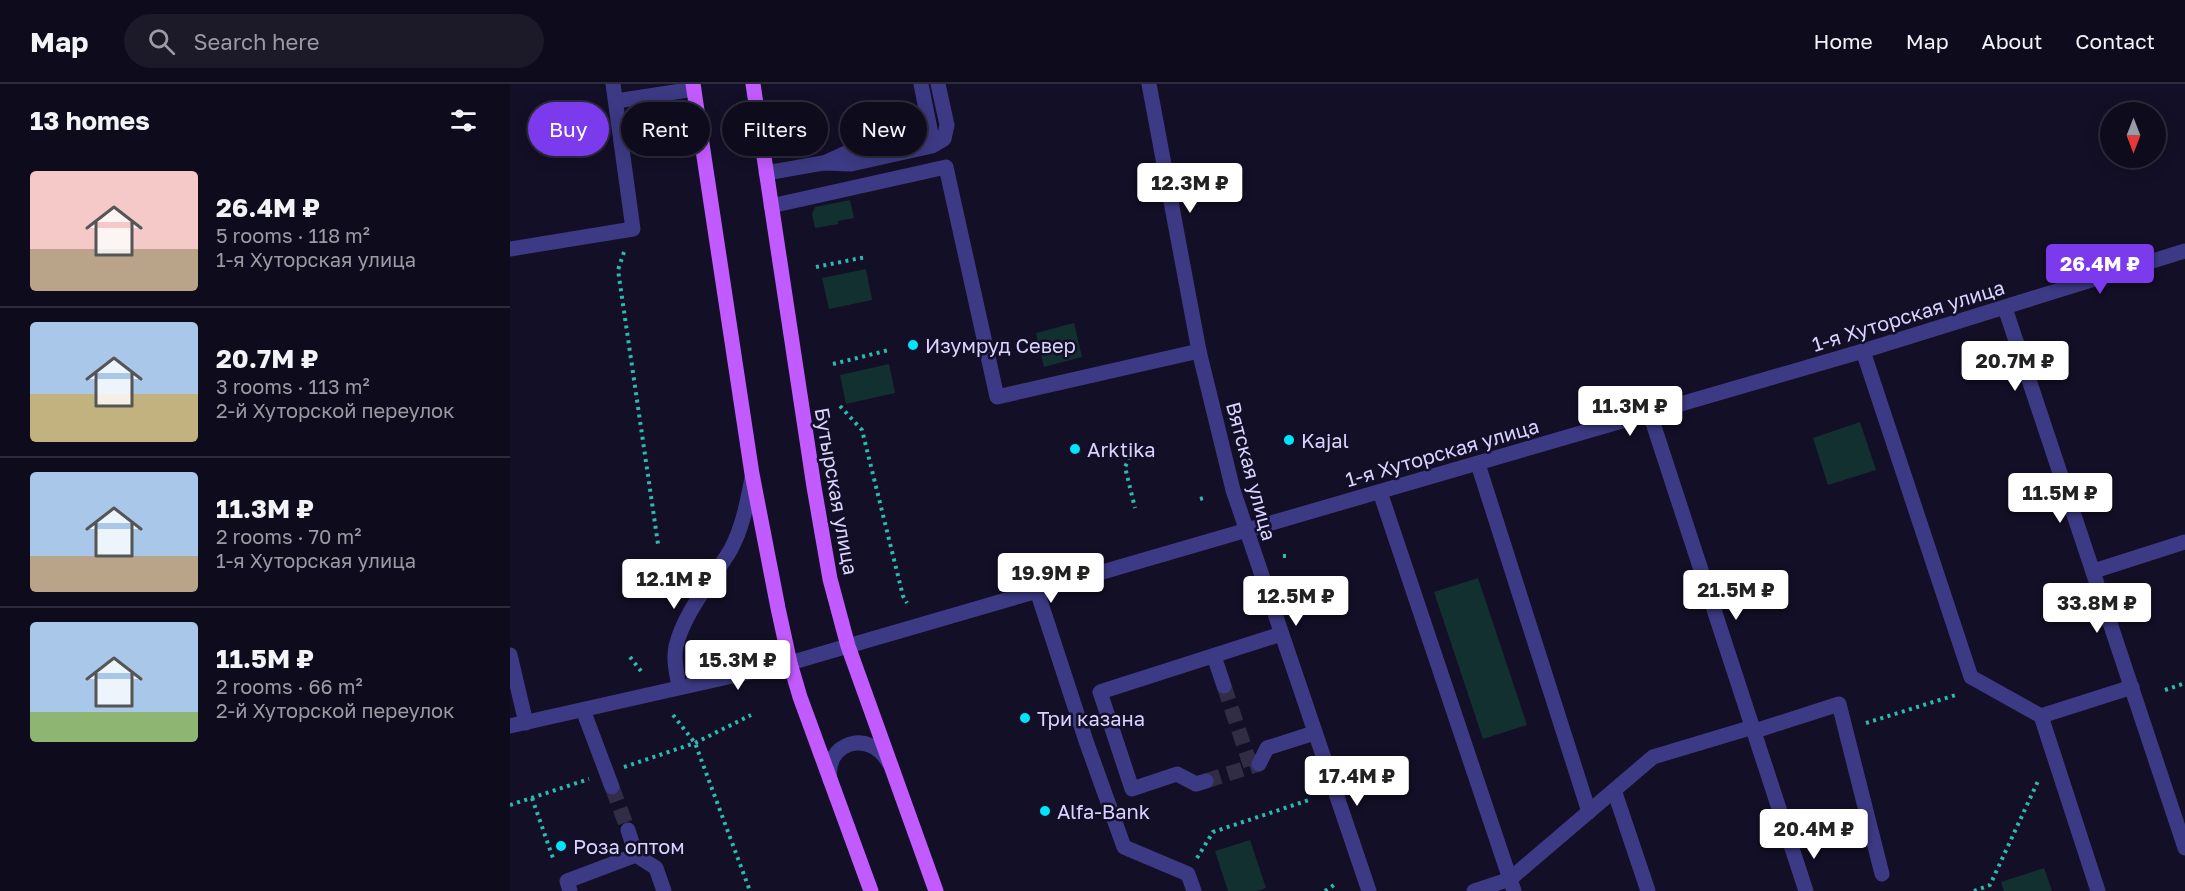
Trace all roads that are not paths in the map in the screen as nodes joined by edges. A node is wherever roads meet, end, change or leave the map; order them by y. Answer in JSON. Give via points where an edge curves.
{"nodes":[{"id":1,"x":613,"y":84,"type":"edge"},
{"id":2,"x":753,"y":84,"type":"edge"},
{"id":3,"x":921,"y":84,"type":"edge"},
{"id":4,"x":938,"y":84,"type":"edge"},
{"id":5,"x":1149,"y":84,"type":"edge"},
{"id":6,"x":694,"y":87,"type":"edge"},
{"id":7,"x":616,"y":101,"type":"junction"},
{"id":8,"x":823,"y":163,"type":"junction"},
{"id":9,"x":766,"y":173,"type":"junction"},
{"id":10,"x":771,"y":206,"type":"junction"},
{"id":11,"x":510,"y":249,"type":"edge"},
{"id":12,"x":2185,"y":251,"type":"edge"},
{"id":13,"x":2005,"y":308,"type":"junction"},
{"id":14,"x":1199,"y":351,"type":"junction"},
{"id":15,"x":1863,"y":351,"type":"junction"},
{"id":16,"x":1650,"y":414,"type":"junction"},
{"id":17,"x":1478,"y":464,"type":"junction"},
{"id":18,"x":752,"y":474,"type":"junction"},
{"id":19,"x":1380,"y":492,"type":"junction"},
{"id":20,"x":1245,"y":532,"type":"junction"},
{"id":21,"x":2185,"y":542,"type":"edge"},
{"id":22,"x":2094,"y":571,"type":"junction"},
{"id":23,"x":1037,"y":591,"type":"junction"},
{"id":24,"x":1281,"y":634,"type":"junction"},
{"id":25,"x":848,"y":646,"type":"junction"},
{"id":26,"x":510,"y":655,"type":"edge"},
{"id":27,"x":1214,"y":656,"type":"junction"},
{"id":28,"x":790,"y":663,"type":"junction"},
{"id":29,"x":1224,"y":686,"type":"tunnel mouth"},
{"id":30,"x":679,"y":687,"type":"junction"},
{"id":31,"x":2132,"y":687,"type":"junction"},
{"id":32,"x":583,"y":710,"type":"junction"},
{"id":33,"x":2041,"y":716,"type":"junction"},
{"id":34,"x":526,"y":723,"type":"junction"},
{"id":35,"x":510,"y":726,"type":"edge"},
{"id":36,"x":1754,"y":729,"type":"junction"},
{"id":37,"x":1314,"y":733,"type":"junction"},
{"id":38,"x":889,"y":763,"type":"junction"},
{"id":39,"x":1259,"y":764,"type":"tunnel mouth"},
{"id":40,"x":1206,"y":781,"type":"tunnel mouth"},
{"id":41,"x":831,"y":783,"type":"junction"},
{"id":42,"x":612,"y":787,"type":"tunnel mouth"},
{"id":43,"x":1614,"y":790,"type":"junction"},
{"id":44,"x":1588,"y":812,"type":"junction"},
{"id":45,"x":628,"y":830,"type":"tunnel mouth"},
{"id":46,"x":2185,"y":848,"type":"edge"},
{"id":47,"x":636,"y":855,"type":"junction"},
{"id":48,"x":1882,"y":874,"type":"dead end"},
{"id":49,"x":1512,"y":885,"type":"edge"},
{"id":50,"x":570,"y":891,"type":"edge"},
{"id":51,"x":664,"y":891,"type":"edge"},
{"id":52,"x":871,"y":891,"type":"edge"},
{"id":53,"x":936,"y":891,"type":"edge"},
{"id":54,"x":1194,"y":891,"type":"edge"},
{"id":55,"x":1369,"y":891,"type":"edge"},
{"id":56,"x":1474,"y":891,"type":"edge"},
{"id":57,"x":1648,"y":891,"type":"edge"},
{"id":58,"x":1806,"y":891,"type":"edge"},
{"id":59,"x":2098,"y":891,"type":"edge"}],
"edges":[{"from":1,"to":7,"type":"street"},
{"from":2,"to":9,"type":"main road","name":"Бутырская улица"},
{"from":3,"to":8,"type":"street","via":[[931,134],[848,152]]},
{"from":4,"to":8,"type":"street","via":[[947,124],[944,139],[932,146],[851,164]]},
{"from":5,"to":14,"type":"street","name":"Вятская улица"},
{"from":6,"to":7,"type":"street"},
{"from":6,"to":18,"type":"main road"},
{"from":7,"to":11,"type":"street","via":[[633,229]]},
{"from":8,"to":9,"type":"street"},
{"from":9,"to":10,"type":"main road","name":"Бутырская улица"},
{"from":10,"to":14,"type":"street","via":[[945,167],[997,396]]},
{"from":10,"to":25,"type":"main road","name":"Бутырская улица","via":[[830,579]]},
{"from":12,"to":13,"type":"street","name":"1-я Хуторская улица"},
{"from":13,"to":15,"type":"street","name":"1-я Хуторская улица"},
{"from":13,"to":22,"type":"street"},
{"from":14,"to":20,"type":"street","name":"Вятская улица"},
{"from":15,"to":16,"type":"street","name":"1-я Хуторская улица"},
{"from":15,"to":33,"type":"street","via":[[1971,677]]},
{"from":16,"to":17,"type":"street","name":"1-я Хуторская улица"},
{"from":16,"to":36,"type":"street"},
{"from":17,"to":19,"type":"street","name":"1-я Хуторская улица"},
{"from":17,"to":44,"type":"street"},
{"from":18,"to":28,"type":"main road"},
{"from":18,"to":30,"type":"street","via":[[745,516],[732,547],[697,602],[676,646]]},
{"from":19,"to":20,"type":"street","name":"1-я Хуторская улица"},
{"from":19,"to":49,"type":"street"},
{"from":20,"to":23,"type":"street","name":"1-я Хуторская улица"},
{"from":20,"to":24,"type":"street","name":"Вятская улица"},
{"from":21,"to":22,"type":"street"},
{"from":22,"to":31,"type":"street"},
{"from":23,"to":25,"type":"street","name":"1-я Хуторская улица"},
{"from":23,"to":54,"type":"street","via":[[1124,847],[1188,874]]},
{"from":24,"to":27,"type":"street"},
{"from":24,"to":37,"type":"street","name":"Вятская улица"},
{"from":25,"to":28,"type":"street","name":"1-я Хуторская улица"},
{"from":25,"to":38,"type":"main road","name":"Бутырская улица"},
{"from":26,"to":34,"type":"street"},
{"from":27,"to":29,"type":"street"},
{"from":27,"to":40,"type":"street","via":[[1100,692],[1132,789],[1177,774],[1196,784]]},
{"from":28,"to":30,"type":"street","name":"1-я Хуторская улица"},
{"from":28,"to":41,"type":"main road"},
{"from":30,"to":32,"type":"street","name":"1-я Хуторская улица"},
{"from":31,"to":33,"type":"street"},
{"from":31,"to":46,"type":"street"},
{"from":32,"to":34,"type":"street","name":"1-я Хуторская улица"},
{"from":32,"to":42,"type":"street"},
{"from":33,"to":59,"type":"street"},
{"from":34,"to":35,"type":"street","name":"1-я Хуторская улица"},
{"from":36,"to":43,"type":"street","via":[[1653,758]]},
{"from":36,"to":48,"type":"street","via":[[1839,704]]},
{"from":36,"to":58,"type":"street"},
{"from":37,"to":39,"type":"street","via":[[1267,748]]},
{"from":37,"to":55,"type":"street","name":"Вятская улица"},
{"from":38,"to":41,"type":"street","via":[[876,747],[866,743],[845,746],[831,762]]},
{"from":38,"to":53,"type":"main road","name":"Бутырская улица"},
{"from":41,"to":52,"type":"main road"},
{"from":43,"to":44,"type":"street"},
{"from":43,"to":57,"type":"street"},
{"from":44,"to":49,"type":"street"},
{"from":45,"to":47,"type":"street"},
{"from":47,"to":50,"type":"street","via":[[567,881]]},
{"from":47,"to":51,"type":"street","via":[[656,868]]},
{"from":49,"to":56,"type":"street"}]}
